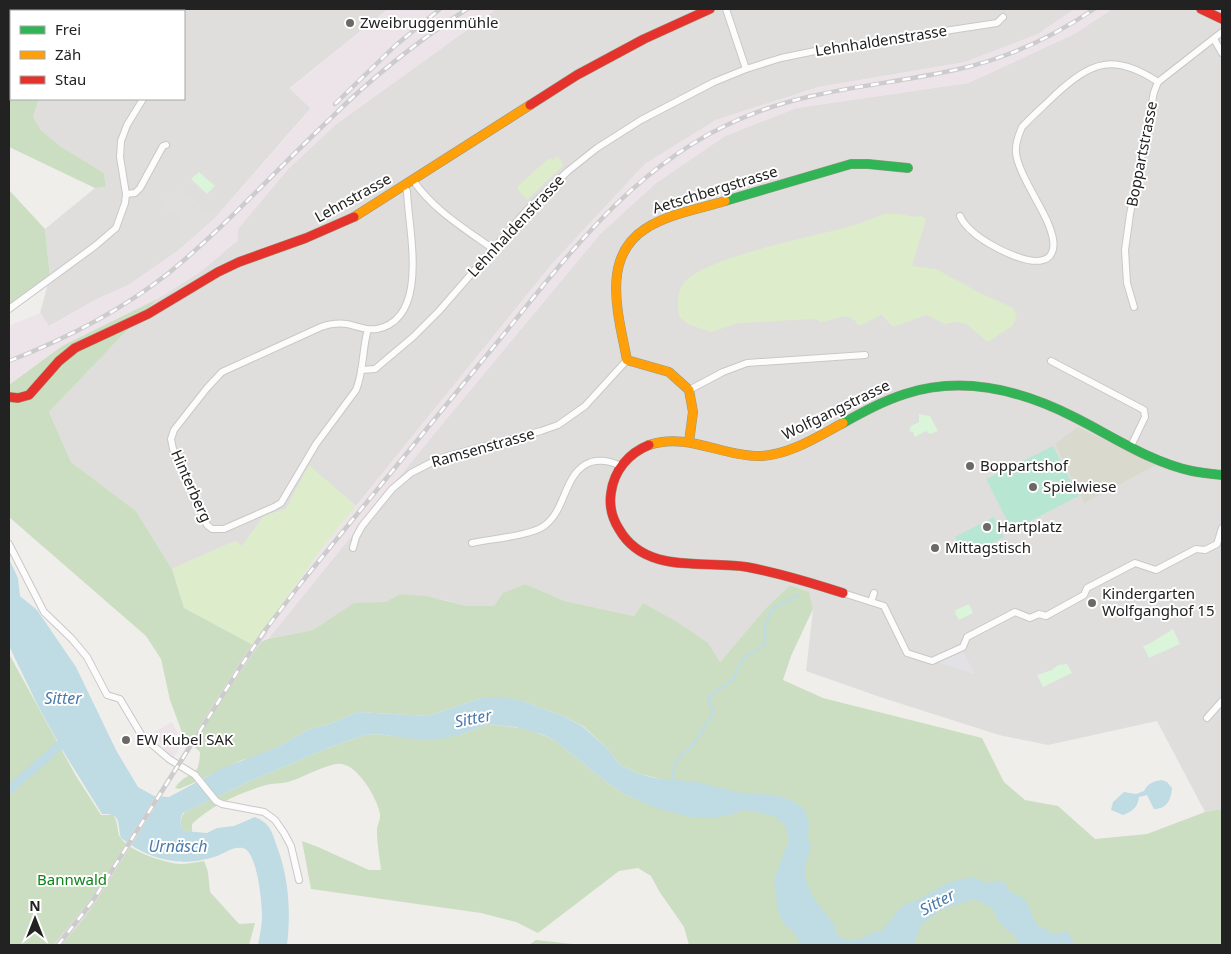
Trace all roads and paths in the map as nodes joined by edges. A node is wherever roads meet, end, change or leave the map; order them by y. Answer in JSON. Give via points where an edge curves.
{"nodes":[{"id":1,"x":710,"y":9,"type":"edge"},
{"id":2,"x":726,"y":9,"type":"edge"},
{"id":3,"x":1201,"y":9,"type":"edge"},
{"id":4,"x":1003,"y":17,"type":"dead end"},
{"id":5,"x":1222,"y":19,"type":"edge"},
{"id":6,"x":1222,"y":32,"type":"edge"},
{"id":7,"x":1214,"y":39,"type":"junction"},
{"id":8,"x":1222,"y":53,"type":"edge"},
{"id":9,"x":746,"y":69,"type":"junction"},
{"id":10,"x":1158,"y":82,"type":"junction"},
{"id":11,"x":142,"y":100,"type":"edge"},
{"id":12,"x":166,"y":145,"type":"dead end"},
{"id":13,"x":908,"y":168,"type":"dead end"},
{"id":14,"x":413,"y":180,"type":"junction"},
{"id":15,"x":403,"y":186,"type":"junction"},
{"id":16,"x":126,"y":194,"type":"junction"},
{"id":17,"x":960,"y":216,"type":"dead end"},
{"id":18,"x":493,"y":249,"type":"junction"},
{"id":19,"x":1134,"y":307,"type":"dead end"},
{"id":20,"x":9,"y":309,"type":"edge"},
{"id":21,"x":368,"y":329,"type":"junction"},
{"id":22,"x":865,"y":356,"type":"dead end"},
{"id":23,"x":627,"y":360,"type":"junction"},
{"id":24,"x":1051,"y":361,"type":"dead end"},
{"id":25,"x":361,"y":370,"type":"junction"},
{"id":26,"x":689,"y":390,"type":"junction"},
{"id":27,"x":9,"y":397,"type":"edge"},
{"id":28,"x":689,"y":442,"type":"junction"},
{"id":29,"x":1131,"y":446,"type":"junction"},
{"id":30,"x":621,"y":466,"type":"junction"},
{"id":31,"x":1222,"y":475,"type":"edge"},
{"id":32,"x":1222,"y":528,"type":"edge"},
{"id":33,"x":472,"y":543,"type":"dead end"},
{"id":34,"x":9,"y":544,"type":"edge"},
{"id":35,"x":1220,"y":547,"type":"edge"},
{"id":36,"x":354,"y":548,"type":"dead end"},
{"id":37,"x":843,"y":593,"type":"joint"},
{"id":38,"x":874,"y":593,"type":"dead end"},
{"id":39,"x":871,"y":602,"type":"junction"},
{"id":40,"x":1222,"y":701,"type":"edge"},
{"id":41,"x":1207,"y":718,"type":"dead end"},
{"id":42,"x":299,"y":880,"type":"dead end"}],
"edges":[{"from":1,"to":14,"type":"street","name":"Lehnstrasse","via":[[577,75]]},
{"from":2,"to":9,"type":"street"},
{"from":3,"to":5,"type":"street"},
{"from":4,"to":9,"type":"street","name":"Lehnhaldenstrasse","via":[[997,23],[820,50]]},
{"from":6,"to":7,"type":"street","name":"Boppartstrasse"},
{"from":7,"to":8,"type":"street"},
{"from":7,"to":10,"type":"street","name":"Boppartstrasse"},
{"from":9,"to":18,"type":"street","name":"Lehnhaldenstrasse","via":[[671,104],[597,148],[549,188]]},
{"from":10,"to":17,"type":"street","via":[[1123,66],[1095,67],[1073,78],[1022,128],[1016,154],[1054,238],[1053,250],[1048,257],[1034,262],[987,243],[974,234]]},
{"from":10,"to":19,"type":"street","name":"Boppartstrasse","via":[[1125,250],[1127,282]]},
{"from":11,"to":16,"type":"street","via":[[127,124],[121,141]]},
{"from":12,"to":16,"type":"street","via":[[140,188],[135,193]]},
{"from":13,"to":23,"type":"street","name":"Aetschbergstrasse","via":[[868,162],[851,164],[646,227],[631,239],[617,265],[616,292]]},
{"from":14,"to":15,"type":"street","name":"Lehnstrasse"},
{"from":14,"to":18,"type":"street","via":[[435,206]]},
{"from":15,"to":21,"type":"street","name":"Hinterberg","via":[[412,251],[410,296],[394,321]]},
{"from":15,"to":27,"type":"street","name":"Lehnstrasse","via":[[350,219],[239,262],[148,314],[76,348],[59,360],[29,395]]},
{"from":16,"to":20,"type":"street","via":[[116,228]]},
{"from":18,"to":25,"type":"street","name":"Lehnhaldenstrasse","via":[[413,337],[375,369]]},
{"from":21,"to":25,"type":"street","name":"Hinterberg"},
{"from":21,"to":25,"type":"street","name":"Hinterberg","via":[[346,324],[321,327],[232,366],[210,383],[174,430],[171,439],[207,526],[224,529],[281,503],[316,444],[356,390]]},
{"from":22,"to":26,"type":"street","via":[[747,363]]},
{"from":23,"to":26,"type":"street","via":[[670,372]]},
{"from":23,"to":36,"type":"street","name":"Ramsenstrasse","via":[[585,406],[558,425],[440,458],[411,473],[392,489],[362,526]]},
{"from":24,"to":29,"type":"street","via":[[1144,410],[1145,417]]},
{"from":26,"to":28,"type":"street","via":[[693,412]]},
{"from":28,"to":29,"type":"street","name":"Wolfgangstrasse","via":[[743,455],[771,455],[802,445],[907,392],[959,384],[999,388],[1032,398]]},
{"from":28,"to":30,"type":"street","name":"Wolfgangstrasse","via":[[672,440],[650,444],[630,455]]},
{"from":29,"to":31,"type":"street","name":"Wolfgangstrasse","via":[[1186,469]]},
{"from":30,"to":33,"type":"street","via":[[601,460],[581,468],[572,479],[558,512],[539,529]]},
{"from":30,"to":37,"type":"street","name":"Wolfgangstrasse","via":[[611,490],[612,512],[621,536],[640,554],[667,562],[767,571]]},
{"from":32,"to":35,"type":"street"},
{"from":34,"to":42,"type":"street","via":[[44,612],[87,657],[107,695],[120,699],[142,736],[169,759],[195,775],[216,801],[264,812],[275,820],[291,846]]},
{"from":35,"to":39,"type":"street","via":[[1196,549],[1156,570],[1135,563],[1087,588],[1084,596],[1046,616],[1038,614],[1030,618],[1015,612],[967,637],[963,647],[932,662],[907,653],[884,606]]},
{"from":37,"to":39,"type":"street","name":"Wolfgangstrasse"},
{"from":38,"to":39,"type":"street"},
{"from":40,"to":41,"type":"street"}]}
